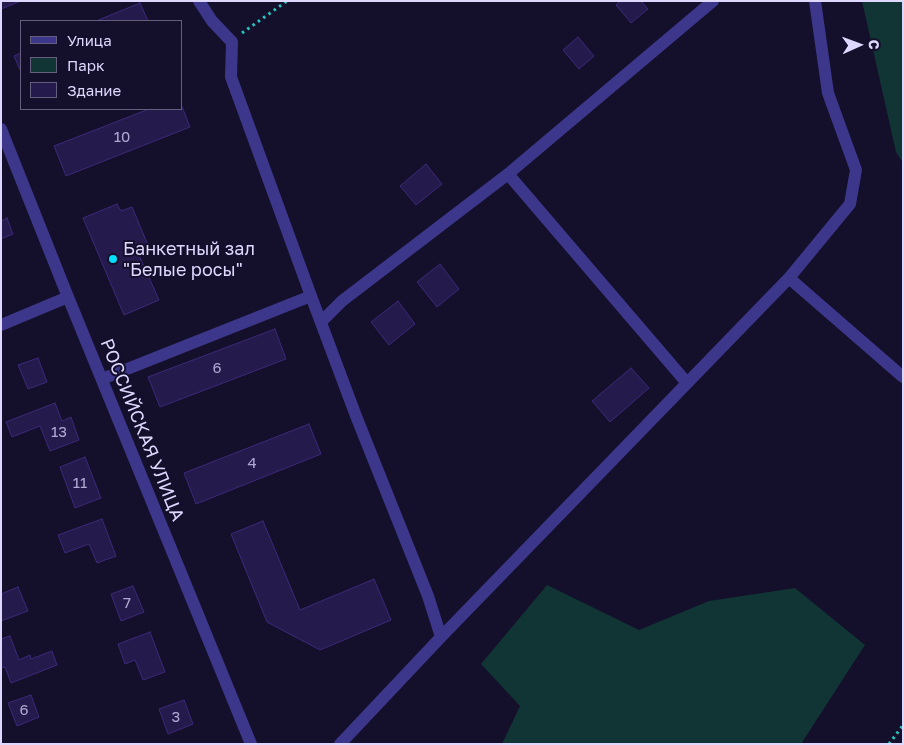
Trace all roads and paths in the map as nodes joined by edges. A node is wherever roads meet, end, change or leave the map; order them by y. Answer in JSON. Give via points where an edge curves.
{"nodes":[{"id":1,"x":198,"y":1,"type":"edge"},
{"id":2,"x":287,"y":1,"type":"edge"},
{"id":3,"x":713,"y":1,"type":"edge"},
{"id":4,"x":815,"y":1,"type":"edge"},
{"id":5,"x":232,"y":42,"type":"junction"},
{"id":6,"x":1,"y":128,"type":"edge"},
{"id":7,"x":508,"y":174,"type":"junction"},
{"id":8,"x":789,"y":278,"type":"junction"},
{"id":9,"x":311,"y":296,"type":"junction"},
{"id":10,"x":68,"y":297,"type":"junction"},
{"id":11,"x":321,"y":322,"type":"junction"},
{"id":12,"x":1,"y":324,"type":"edge"},
{"id":13,"x":903,"y":377,"type":"edge"},
{"id":14,"x":102,"y":379,"type":"junction"},
{"id":15,"x":687,"y":383,"type":"junction"},
{"id":16,"x":441,"y":637,"type":"junction"},
{"id":17,"x":903,"y":725,"type":"edge"},
{"id":18,"x":251,"y":744,"type":"edge"},
{"id":19,"x":340,"y":744,"type":"edge"},
{"id":20,"x":889,"y":744,"type":"edge"}],
"edges":[{"from":1,"to":5,"type":"street"},
{"from":2,"to":5,"type":"path"},
{"from":3,"to":7,"type":"street"},
{"from":4,"to":8,"type":"street","via":[[828,93],[856,170],[850,204]]},
{"from":5,"to":9,"type":"street","via":[[231,77]]},
{"from":6,"to":10,"type":"street","name":"РОССИЙСКАЯ УЛИЦА"},
{"from":7,"to":11,"type":"street","via":[[342,301]]},
{"from":7,"to":15,"type":"street"},
{"from":8,"to":13,"type":"street"},
{"from":8,"to":15,"type":"street"},
{"from":9,"to":11,"type":"street"},
{"from":9,"to":14,"type":"street"},
{"from":10,"to":12,"type":"street"},
{"from":10,"to":14,"type":"street","name":"РОССИЙСКАЯ УЛИЦА"},
{"from":11,"to":16,"type":"street"},
{"from":14,"to":18,"type":"street","name":"РОССИЙСКАЯ УЛИЦА"},
{"from":15,"to":16,"type":"street"},
{"from":16,"to":19,"type":"street"},
{"from":17,"to":20,"type":"path"}]}
